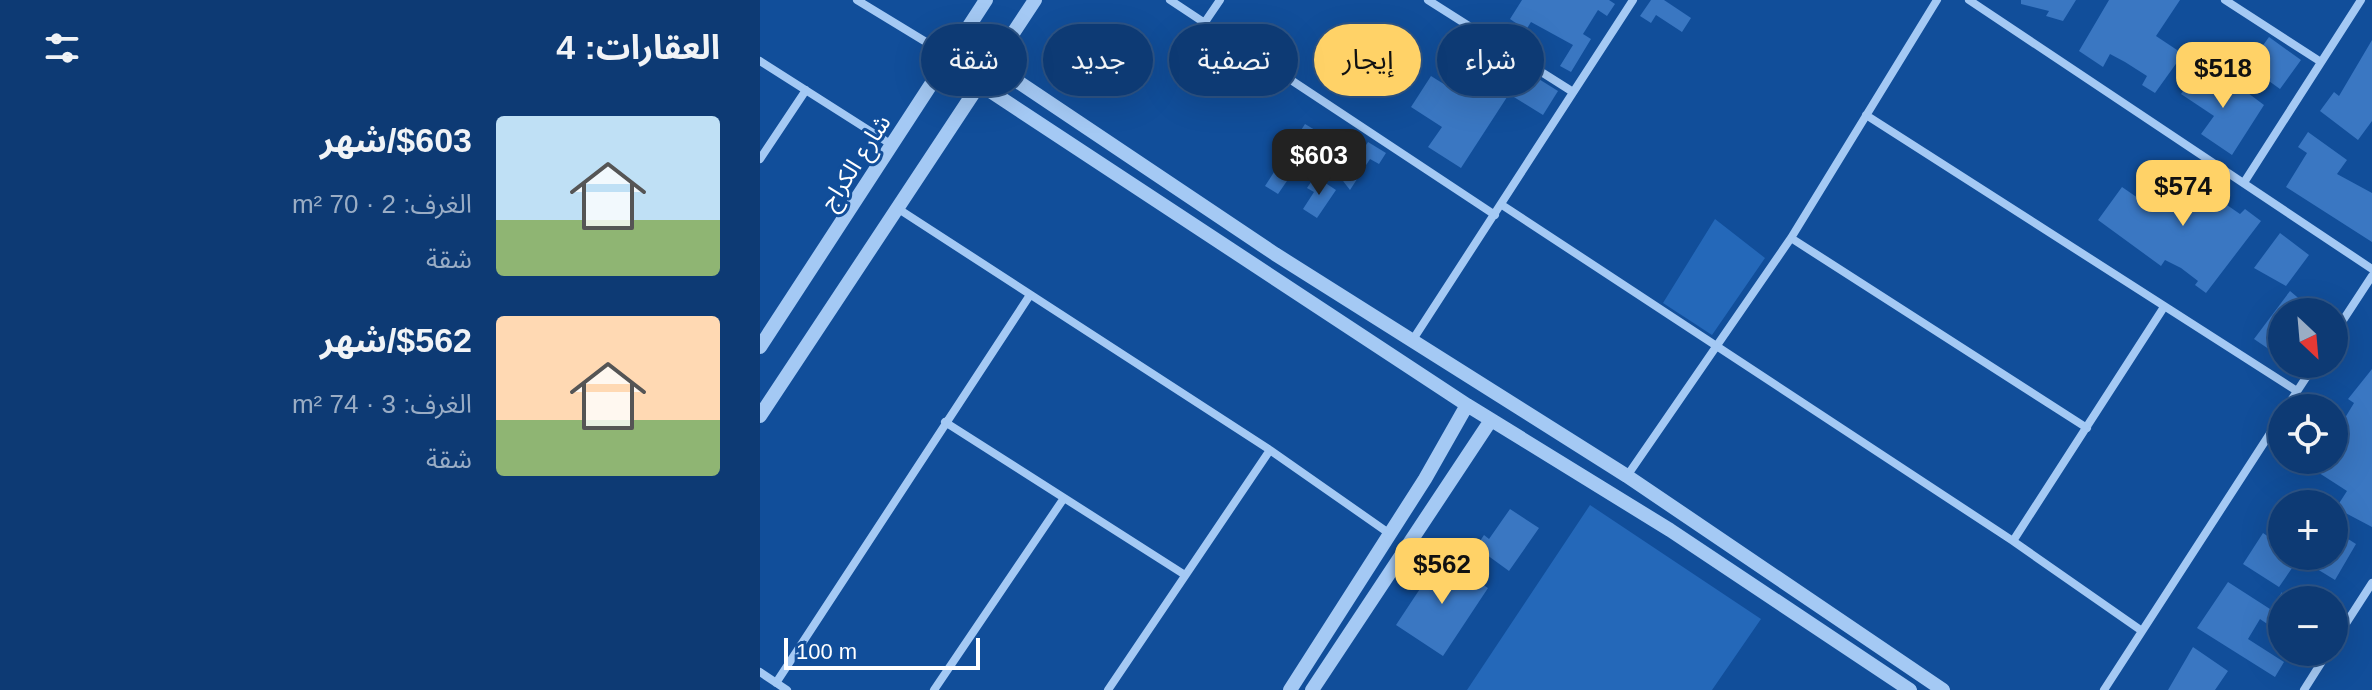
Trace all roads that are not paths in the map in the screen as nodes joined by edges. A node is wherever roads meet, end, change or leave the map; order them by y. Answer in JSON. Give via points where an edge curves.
{"nodes":[{"id":1,"x":857,"y":0,"type":"edge"},
{"id":2,"x":986,"y":0,"type":"edge"},
{"id":3,"x":1035,"y":0,"type":"edge"},
{"id":4,"x":1170,"y":0,"type":"edge"},
{"id":5,"x":1220,"y":0,"type":"edge"},
{"id":6,"x":1428,"y":0,"type":"edge"},
{"id":7,"x":1633,"y":0,"type":"edge"},
{"id":8,"x":1937,"y":0,"type":"edge"},
{"id":9,"x":1969,"y":0,"type":"edge"},
{"id":10,"x":2225,"y":0,"type":"edge"},
{"id":11,"x":2361,"y":0,"type":"edge"},
{"id":12,"x":1205,"y":22,"type":"junction"},
{"id":13,"x":970,"y":24,"type":"edge"},
{"id":14,"x":1019,"y":24,"type":"edge"},
{"id":15,"x":921,"y":39,"type":"edge"},
{"id":16,"x":760,"y":61,"type":"edge"},
{"id":17,"x":2321,"y":62,"type":"junction"},
{"id":18,"x":1027,"y":88,"type":"edge"},
{"id":19,"x":806,"y":90,"type":"junction"},
{"id":20,"x":1573,"y":92,"type":"junction"},
{"id":21,"x":923,"y":96,"type":"edge"},
{"id":22,"x":973,"y":96,"type":"edge"},
{"id":23,"x":998,"y":96,"type":"edge"},
{"id":24,"x":1866,"y":115,"type":"junction"},
{"id":25,"x":892,"y":145,"type":"junction"},
{"id":26,"x":760,"y":159,"type":"edge"},
{"id":27,"x":2245,"y":181,"type":"junction"},
{"id":28,"x":1502,"y":205,"type":"junction"},
{"id":29,"x":897,"y":208,"type":"junction"},
{"id":30,"x":1495,"y":215,"type":"junction"},
{"id":31,"x":1791,"y":238,"type":"junction"},
{"id":32,"x":1275,"y":254,"type":"junction"},
{"id":33,"x":2372,"y":269,"type":"edge"},
{"id":34,"x":1265,"y":270,"type":"junction"},
{"id":35,"x":2372,"y":276,"type":"edge"},
{"id":36,"x":1030,"y":295,"type":"junction"},
{"id":37,"x":2164,"y":307,"type":"junction"},
{"id":38,"x":2348,"y":313,"type":"edge"},
{"id":39,"x":763,"y":337,"type":"edge"},
{"id":40,"x":1412,"y":341,"type":"junction"},
{"id":41,"x":1715,"y":348,"type":"junction"},
{"id":42,"x":2306,"y":378,"type":"edge"},
{"id":43,"x":2297,"y":391,"type":"junction"},
{"id":44,"x":2295,"y":394,"type":"edge"},
{"id":45,"x":1467,"y":405,"type":"junction"},
{"id":46,"x":760,"y":416,"type":"edge"},
{"id":47,"x":1491,"y":420,"type":"junction"},
{"id":48,"x":945,"y":422,"type":"junction"},
{"id":49,"x":2087,"y":428,"type":"junction"},
{"id":50,"x":2268,"y":437,"type":"edge"},
{"id":51,"x":1270,"y":450,"type":"junction"},
{"id":52,"x":1627,"y":476,"type":"junction"},
{"id":53,"x":1425,"y":479,"type":"junction"},
{"id":54,"x":1443,"y":491,"type":"junction"},
{"id":55,"x":1064,"y":498,"type":"junction"},
{"id":56,"x":1682,"y":514,"type":"junction"},
{"id":57,"x":1670,"y":530,"type":"junction"},
{"id":58,"x":1390,"y":534,"type":"junction"},
{"id":59,"x":2013,"y":541,"type":"junction"},
{"id":60,"x":1185,"y":575,"type":"junction"},
{"id":61,"x":2372,"y":583,"type":"edge"},
{"id":62,"x":2348,"y":620,"type":"edge"},
{"id":63,"x":2142,"y":631,"type":"junction"},
{"id":64,"x":2319,"y":666,"type":"edge"},
{"id":65,"x":760,"y":672,"type":"edge"},
{"id":66,"x":776,"y":683,"type":"junction"},
{"id":67,"x":2109,"y":689,"type":"edge"},
{"id":68,"x":787,"y":690,"type":"edge"},
{"id":69,"x":934,"y":690,"type":"edge"},
{"id":70,"x":1108,"y":690,"type":"edge"},
{"id":71,"x":1290,"y":690,"type":"edge"},
{"id":72,"x":1312,"y":690,"type":"edge"},
{"id":73,"x":1910,"y":690,"type":"edge"},
{"id":74,"x":1943,"y":690,"type":"edge"},
{"id":75,"x":2304,"y":690,"type":"edge"}],
"edges":[{"from":1,"to":15,"type":"street"},
{"from":2,"to":13,"type":"street","name":"شارع الكراج"},
{"from":3,"to":14,"type":"street"},
{"from":4,"to":12,"type":"street"},
{"from":5,"to":12,"type":"street"},
{"from":6,"to":20,"type":"street"},
{"from":7,"to":20,"type":"street"},
{"from":8,"to":24,"type":"street"},
{"from":9,"to":27,"type":"street"},
{"from":10,"to":17,"type":"street"},
{"from":11,"to":17,"type":"street"},
{"from":12,"to":30,"type":"street"},
{"from":16,"to":19,"type":"street"},
{"from":17,"to":27,"type":"street"},
{"from":18,"to":32,"type":"street"},
{"from":19,"to":25,"type":"street"},
{"from":19,"to":26,"type":"street"},
{"from":20,"to":28,"type":"street"},
{"from":21,"to":25,"type":"street","name":"شارع الكراج"},
{"from":22,"to":29,"type":"street"},
{"from":23,"to":34,"type":"street"},
{"from":24,"to":31,"type":"street"},
{"from":24,"to":37,"type":"street"},
{"from":25,"to":39,"type":"street","name":"شارع الكراج"},
{"from":27,"to":33,"type":"street"},
{"from":28,"to":30,"type":"street"},
{"from":28,"to":41,"type":"street"},
{"from":29,"to":36,"type":"street"},
{"from":29,"to":46,"type":"street"},
{"from":30,"to":40,"type":"street"},
{"from":31,"to":41,"type":"street"},
{"from":31,"to":49,"type":"street"},
{"from":32,"to":34,"type":"street"},
{"from":32,"to":40,"type":"street"},
{"from":34,"to":45,"type":"street"},
{"from":35,"to":38,"type":"street"},
{"from":36,"to":48,"type":"street"},
{"from":36,"to":51,"type":"street"},
{"from":37,"to":43,"type":"street"},
{"from":37,"to":49,"type":"street"},
{"from":40,"to":52,"type":"street"},
{"from":41,"to":52,"type":"street"},
{"from":41,"to":59,"type":"street"},
{"from":42,"to":43,"type":"street"},
{"from":43,"to":44,"type":"street"},
{"from":45,"to":47,"type":"street"},
{"from":45,"to":53,"type":"street"},
{"from":47,"to":54,"type":"street"},
{"from":47,"to":57,"type":"street"},
{"from":48,"to":55,"type":"street"},
{"from":48,"to":66,"type":"street"},
{"from":49,"to":59,"type":"street"},
{"from":50,"to":63,"type":"street"},
{"from":51,"to":58,"type":"street"},
{"from":51,"to":60,"type":"street"},
{"from":52,"to":56,"type":"street"},
{"from":53,"to":54,"type":"street"},
{"from":53,"to":58,"type":"street"},
{"from":54,"to":72,"type":"street"},
{"from":55,"to":60,"type":"street"},
{"from":55,"to":69,"type":"street"},
{"from":56,"to":57,"type":"street"},
{"from":56,"to":74,"type":"street"},
{"from":57,"to":73,"type":"street"},
{"from":58,"to":71,"type":"street"},
{"from":59,"to":63,"type":"street"},
{"from":60,"to":70,"type":"street"},
{"from":61,"to":62,"type":"street"},
{"from":63,"to":67,"type":"street"},
{"from":64,"to":75,"type":"street"},
{"from":65,"to":66,"type":"street"},
{"from":66,"to":68,"type":"street"}]}
